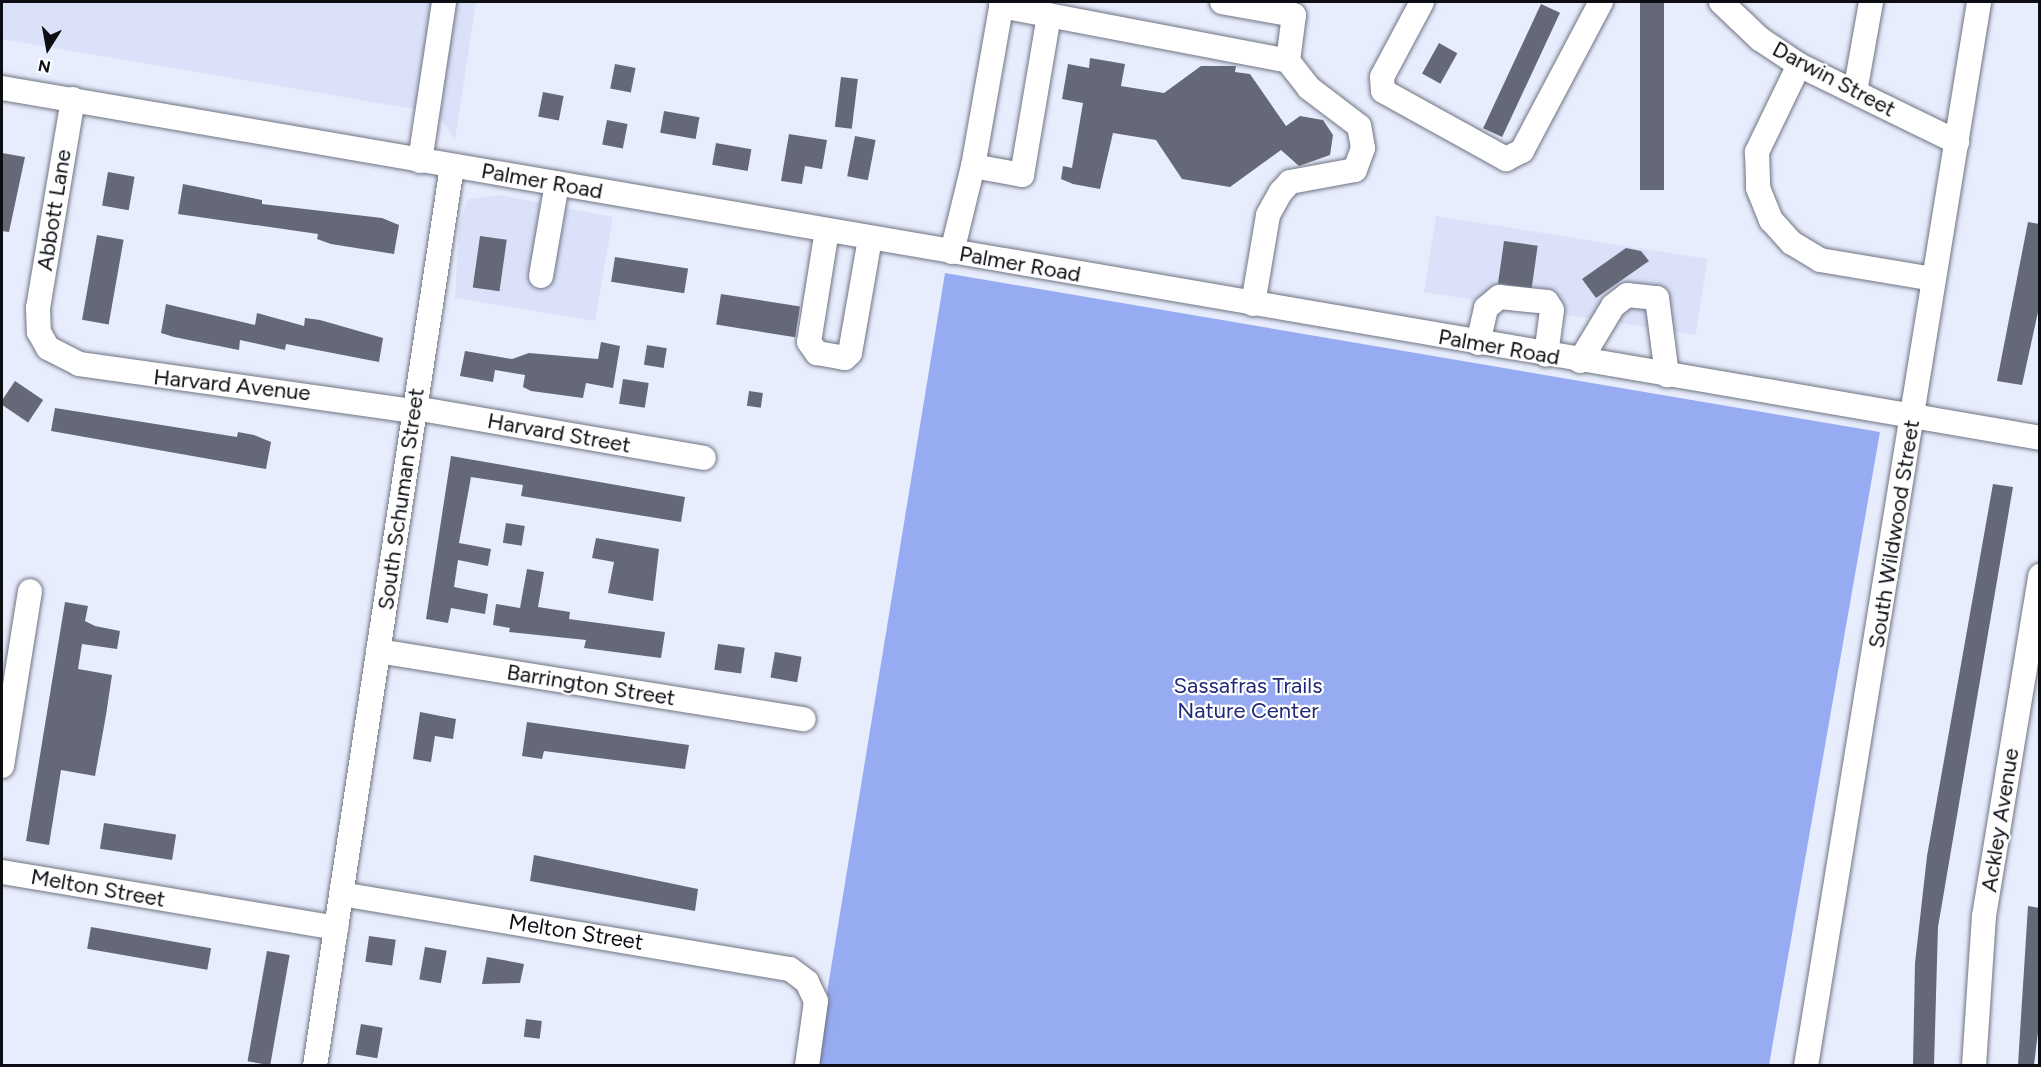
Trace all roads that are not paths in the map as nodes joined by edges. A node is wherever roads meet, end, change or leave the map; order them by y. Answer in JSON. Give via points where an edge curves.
{"nodes":[{"id":1,"x":444,"y":2,"type":"edge"},
{"id":2,"x":1222,"y":2,"type":"edge"},
{"id":3,"x":1422,"y":2,"type":"edge"},
{"id":4,"x":1601,"y":2,"type":"edge"},
{"id":5,"x":1721,"y":2,"type":"edge"},
{"id":6,"x":1871,"y":2,"type":"edge"},
{"id":7,"x":1979,"y":2,"type":"edge"},
{"id":8,"x":1001,"y":4,"type":"edge"},
{"id":9,"x":1049,"y":15,"type":"junction"},
{"id":10,"x":1288,"y":61,"type":"junction"},
{"id":11,"x":1799,"y":65,"type":"junction"},
{"id":12,"x":2,"y":88,"type":"edge"},
{"id":13,"x":1855,"y":92,"type":"junction"},
{"id":14,"x":73,"y":99,"type":"junction"},
{"id":15,"x":1957,"y":142,"type":"junction"},
{"id":16,"x":420,"y":161,"type":"junction"},
{"id":17,"x":452,"y":166,"type":"junction"},
{"id":18,"x":973,"y":166,"type":"junction"},
{"id":19,"x":557,"y":183,"type":"junction"},
{"id":20,"x":827,"y":230,"type":"junction"},
{"id":21,"x":870,"y":238,"type":"junction"},
{"id":22,"x":952,"y":252,"type":"junction"},
{"id":23,"x":541,"y":276,"type":"dead end"},
{"id":24,"x":1933,"y":279,"type":"junction"},
{"id":25,"x":1253,"y":304,"type":"junction"},
{"id":26,"x":37,"y":322,"type":"joint"},
{"id":27,"x":1478,"y":343,"type":"junction"},
{"id":28,"x":1546,"y":355,"type":"junction"},
{"id":29,"x":1580,"y":361,"type":"junction"},
{"id":30,"x":1667,"y":375,"type":"junction"},
{"id":31,"x":414,"y":409,"type":"junction"},
{"id":32,"x":1913,"y":417,"type":"junction"},
{"id":33,"x":2040,"y":438,"type":"edge"},
{"id":34,"x":704,"y":458,"type":"dead end"},
{"id":35,"x":2040,"y":576,"type":"edge"},
{"id":36,"x":30,"y":591,"type":"dead end"},
{"id":37,"x":378,"y":651,"type":"junction"},
{"id":38,"x":804,"y":719,"type":"dead end"},
{"id":39,"x":2,"y":766,"type":"edge"},
{"id":40,"x":2,"y":872,"type":"edge"},
{"id":41,"x":341,"y":894,"type":"junction"},
{"id":42,"x":336,"y":928,"type":"junction"},
{"id":43,"x":315,"y":1065,"type":"edge"},
{"id":44,"x":807,"y":1065,"type":"edge"},
{"id":45,"x":1806,"y":1065,"type":"edge"},
{"id":46,"x":1974,"y":1065,"type":"edge"}],
"edges":[{"from":1,"to":16,"type":"street"},
{"from":2,"to":10,"type":"street","via":[[1294,15]]},
{"from":3,"to":4,"type":"street","via":[[1382,77],[1388,99],[1499,158],[1512,158],[1522,151]]},
{"from":5,"to":11,"type":"street","name":"Darwin Street","via":[[1760,39]]},
{"from":6,"to":13,"type":"street"},
{"from":7,"to":15,"type":"street","name":"South Wildwood Street"},
{"from":8,"to":9,"type":"street"},
{"from":8,"to":18,"type":"street"},
{"from":9,"to":10,"type":"street"},
{"from":9,"to":18,"type":"street","via":[[1022,175]]},
{"from":10,"to":25,"type":"street","via":[[1309,88],[1359,126],[1363,148],[1354,170],[1290,182],[1281,192],[1268,216]]},
{"from":11,"to":13,"type":"street","name":"Darwin Street"},
{"from":11,"to":24,"type":"street","via":[[1757,152],[1758,188],[1771,220],[1792,243],[1820,260]]},
{"from":12,"to":14,"type":"street","name":"Palmer Road"},
{"from":13,"to":15,"type":"street","name":"Darwin Street"},
{"from":14,"to":16,"type":"street","name":"Palmer Road"},
{"from":14,"to":26,"type":"street","name":"Abbott Lane"},
{"from":15,"to":24,"type":"street","name":"South Wildwood Street"},
{"from":16,"to":17,"type":"street","name":"Palmer Road"},
{"from":17,"to":19,"type":"street","name":"Palmer Road"},
{"from":17,"to":31,"type":"street","name":"South Schuman Street"},
{"from":18,"to":22,"type":"street"},
{"from":19,"to":20,"type":"street","name":"Palmer Road"},
{"from":19,"to":23,"type":"street"},
{"from":20,"to":21,"type":"street","name":"Palmer Road"},
{"from":20,"to":21,"type":"street","via":[[809,342],[810,349],[827,355],[845,358],[850,353]]},
{"from":21,"to":22,"type":"street","name":"Palmer Road"},
{"from":22,"to":25,"type":"street","name":"Palmer Road"},
{"from":24,"to":32,"type":"street","name":"South Wildwood Street"},
{"from":25,"to":27,"type":"street","name":"Palmer Road"},
{"from":26,"to":31,"type":"street","name":"Harvard Avenue","via":[[48,348],[79,364]]},
{"from":27,"to":28,"type":"street","name":"Palmer Road"},
{"from":27,"to":28,"type":"street","via":[[1486,308],[1498,297],[1547,302],[1552,310]]},
{"from":28,"to":29,"type":"street","name":"Palmer Road"},
{"from":29,"to":30,"type":"street","name":"Palmer Road"},
{"from":29,"to":30,"type":"street","via":[[1613,306],[1627,295],[1657,298]]},
{"from":30,"to":32,"type":"street","name":"Palmer Road"},
{"from":31,"to":34,"type":"street","name":"Harvard Street"},
{"from":31,"to":37,"type":"street","name":"South Schuman Street"},
{"from":32,"to":33,"type":"street","name":"Palmer Road"},
{"from":32,"to":45,"type":"street","name":"South Wildwood Street"},
{"from":35,"to":46,"type":"street","name":"Ackley Avenue","via":[[1984,916]]},
{"from":36,"to":39,"type":"street"},
{"from":37,"to":38,"type":"street","name":"Barrington Street"},
{"from":37,"to":41,"type":"street","name":"South Schuman Street"},
{"from":40,"to":42,"type":"street","name":"Melton Street"},
{"from":41,"to":42,"type":"street","name":"South Schuman Street"},
{"from":41,"to":44,"type":"street","name":"Melton Street","via":[[781,966],[807,982],[816,1014]]},
{"from":42,"to":43,"type":"street"}]}
